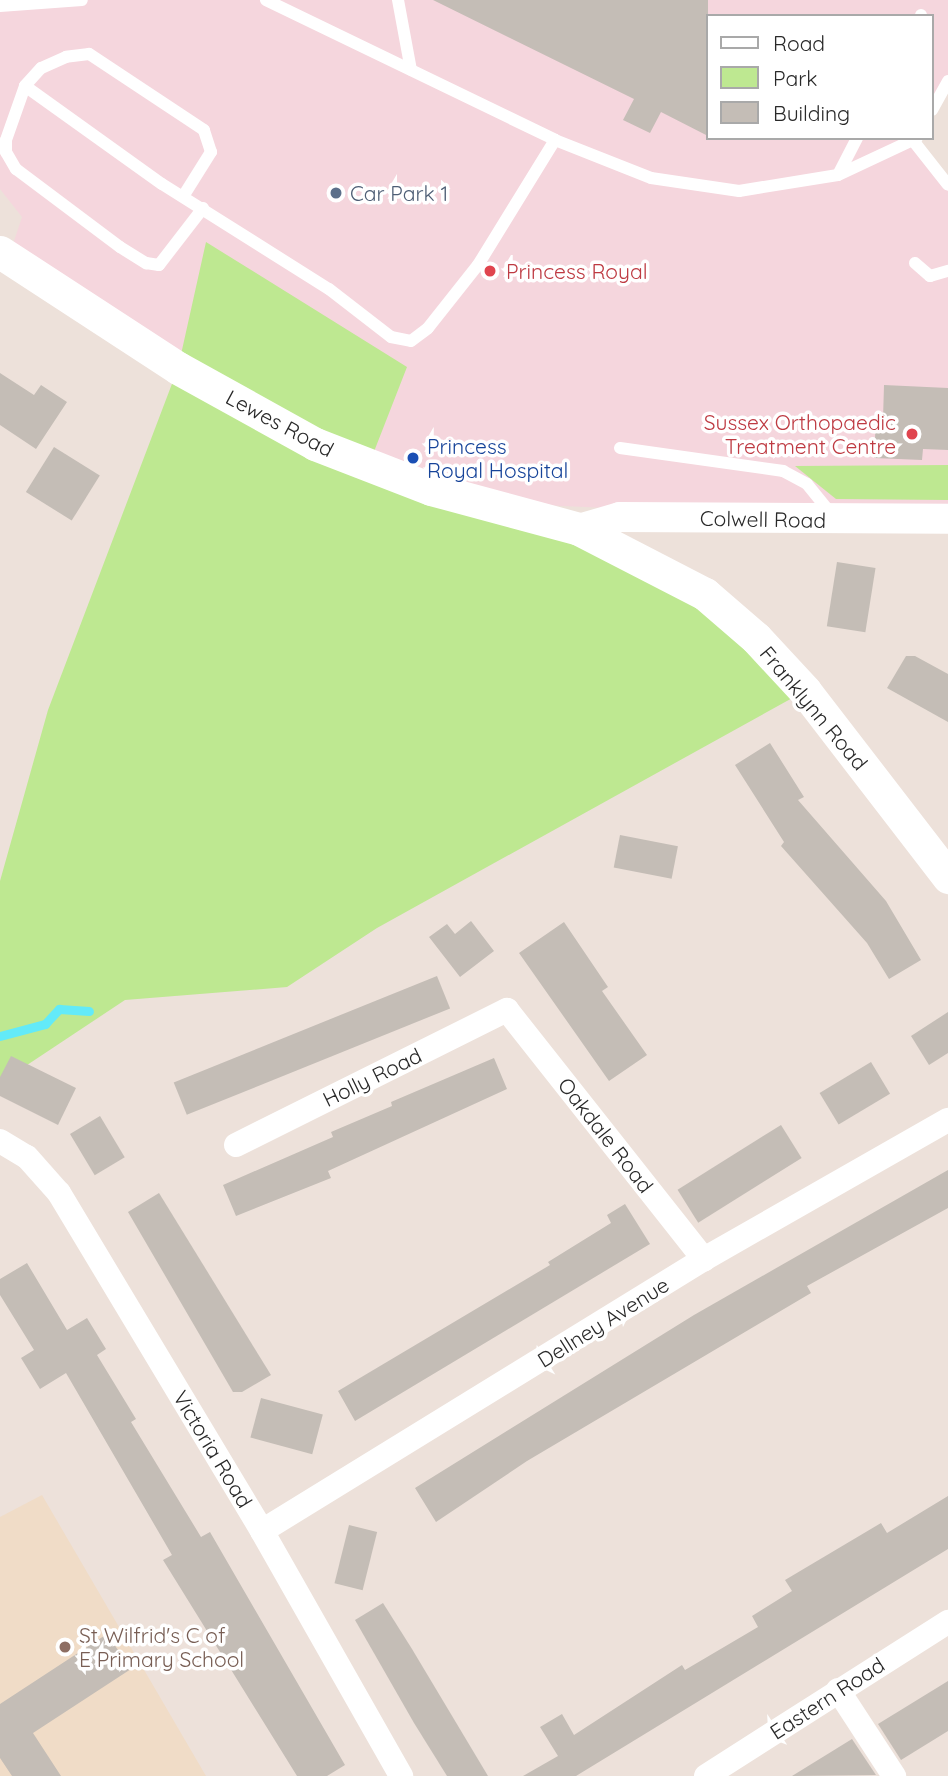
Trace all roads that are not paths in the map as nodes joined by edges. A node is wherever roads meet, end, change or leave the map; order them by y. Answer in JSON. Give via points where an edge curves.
{"nodes":[{"id":1,"x":82,"y":0,"type":"edge"},
{"id":2,"x":266,"y":0,"type":"edge"},
{"id":3,"x":398,"y":0,"type":"edge"},
{"id":4,"x":0,"y":6,"type":"edge"},
{"id":5,"x":411,"y":70,"type":"junction"},
{"id":6,"x":948,"y":81,"type":"edge"},
{"id":7,"x":25,"y":86,"type":"junction"},
{"id":8,"x":934,"y":106,"type":"edge"},
{"id":9,"x":555,"y":140,"type":"junction"},
{"id":10,"x":856,"y":140,"type":"edge"},
{"id":11,"x":916,"y":141,"type":"edge"},
{"id":12,"x":838,"y":176,"type":"junction"},
{"id":13,"x":948,"y":185,"type":"edge"},
{"id":14,"x":184,"y":195,"type":"junction"},
{"id":15,"x":204,"y":208,"type":"junction"},
{"id":16,"x":3,"y":251,"type":"edge"},
{"id":17,"x":915,"y":263,"type":"dead end"},
{"id":18,"x":948,"y":271,"type":"edge"},
{"id":19,"x":620,"y":448,"type":"dead end"},
{"id":20,"x":948,"y":519,"type":"edge"},
{"id":21,"x":836,"y":520,"type":"junction"},
{"id":22,"x":579,"y":529,"type":"junction"},
{"id":23,"x":948,"y":877,"type":"edge"},
{"id":24,"x":507,"y":1010,"type":"joint"},
{"id":25,"x":948,"y":1120,"type":"edge"},
{"id":26,"x":0,"y":1141,"type":"edge"},
{"id":27,"x":236,"y":1145,"type":"dead end"},
{"id":28,"x":704,"y":1259,"type":"junction"},
{"id":29,"x":262,"y":1531,"type":"junction"},
{"id":30,"x":948,"y":1622,"type":"edge"},
{"id":31,"x":838,"y":1690,"type":"junction"},
{"id":32,"x":401,"y":1776,"type":"edge"},
{"id":33,"x":706,"y":1776,"type":"edge"},
{"id":34,"x":894,"y":1776,"type":"edge"}],
"edges":[{"from":1,"to":4,"type":"lane"},
{"from":2,"to":5,"type":"lane"},
{"from":3,"to":5,"type":"lane"},
{"from":5,"to":9,"type":"lane"},
{"from":6,"to":8,"type":"lane"},
{"from":7,"to":14,"type":"lane"},
{"from":7,"to":14,"type":"lane","via":[[41,68],[66,57],[89,54],[204,130],[211,152]]},
{"from":7,"to":15,"type":"lane","via":[[6,140],[6,152],[16,169],[120,247],[146,263],[159,265]]},
{"from":9,"to":12,"type":"lane","via":[[650,178],[739,191]]},
{"from":9,"to":15,"type":"lane","via":[[478,265],[411,341],[391,337],[329,289]]},
{"from":10,"to":12,"type":"lane"},
{"from":11,"to":12,"type":"lane"},
{"from":11,"to":13,"type":"lane"},
{"from":14,"to":15,"type":"lane"},
{"from":16,"to":22,"type":"main road","name":"Lewes Road","via":[[178,368],[315,443],[431,489]]},
{"from":17,"to":18,"type":"lane","via":[[930,276]]},
{"from":19,"to":21,"type":"lane","via":[[783,471],[807,484]]},
{"from":20,"to":21,"type":"street","name":"Colwell Road"},
{"from":21,"to":22,"type":"street","name":"Colwell Road","via":[[620,517]]},
{"from":22,"to":23,"type":"main road","name":"Franklynn Road","via":[[705,594],[755,638],[805,691]]},
{"from":24,"to":27,"type":"street","name":"Holly Road"},
{"from":24,"to":28,"type":"street","name":"Oakdale Road"},
{"from":25,"to":28,"type":"street","name":"Dellney Avenue"},
{"from":26,"to":29,"type":"street","name":"Victoria Road","via":[[27,1157],[59,1193]]},
{"from":28,"to":29,"type":"street","name":"Dellney Avenue"},
{"from":29,"to":32,"type":"street","name":"Victoria Road"},
{"from":30,"to":31,"type":"street","name":"Eastern Road"},
{"from":31,"to":33,"type":"street","name":"Eastern Road"},
{"from":31,"to":34,"type":"street"}]}
